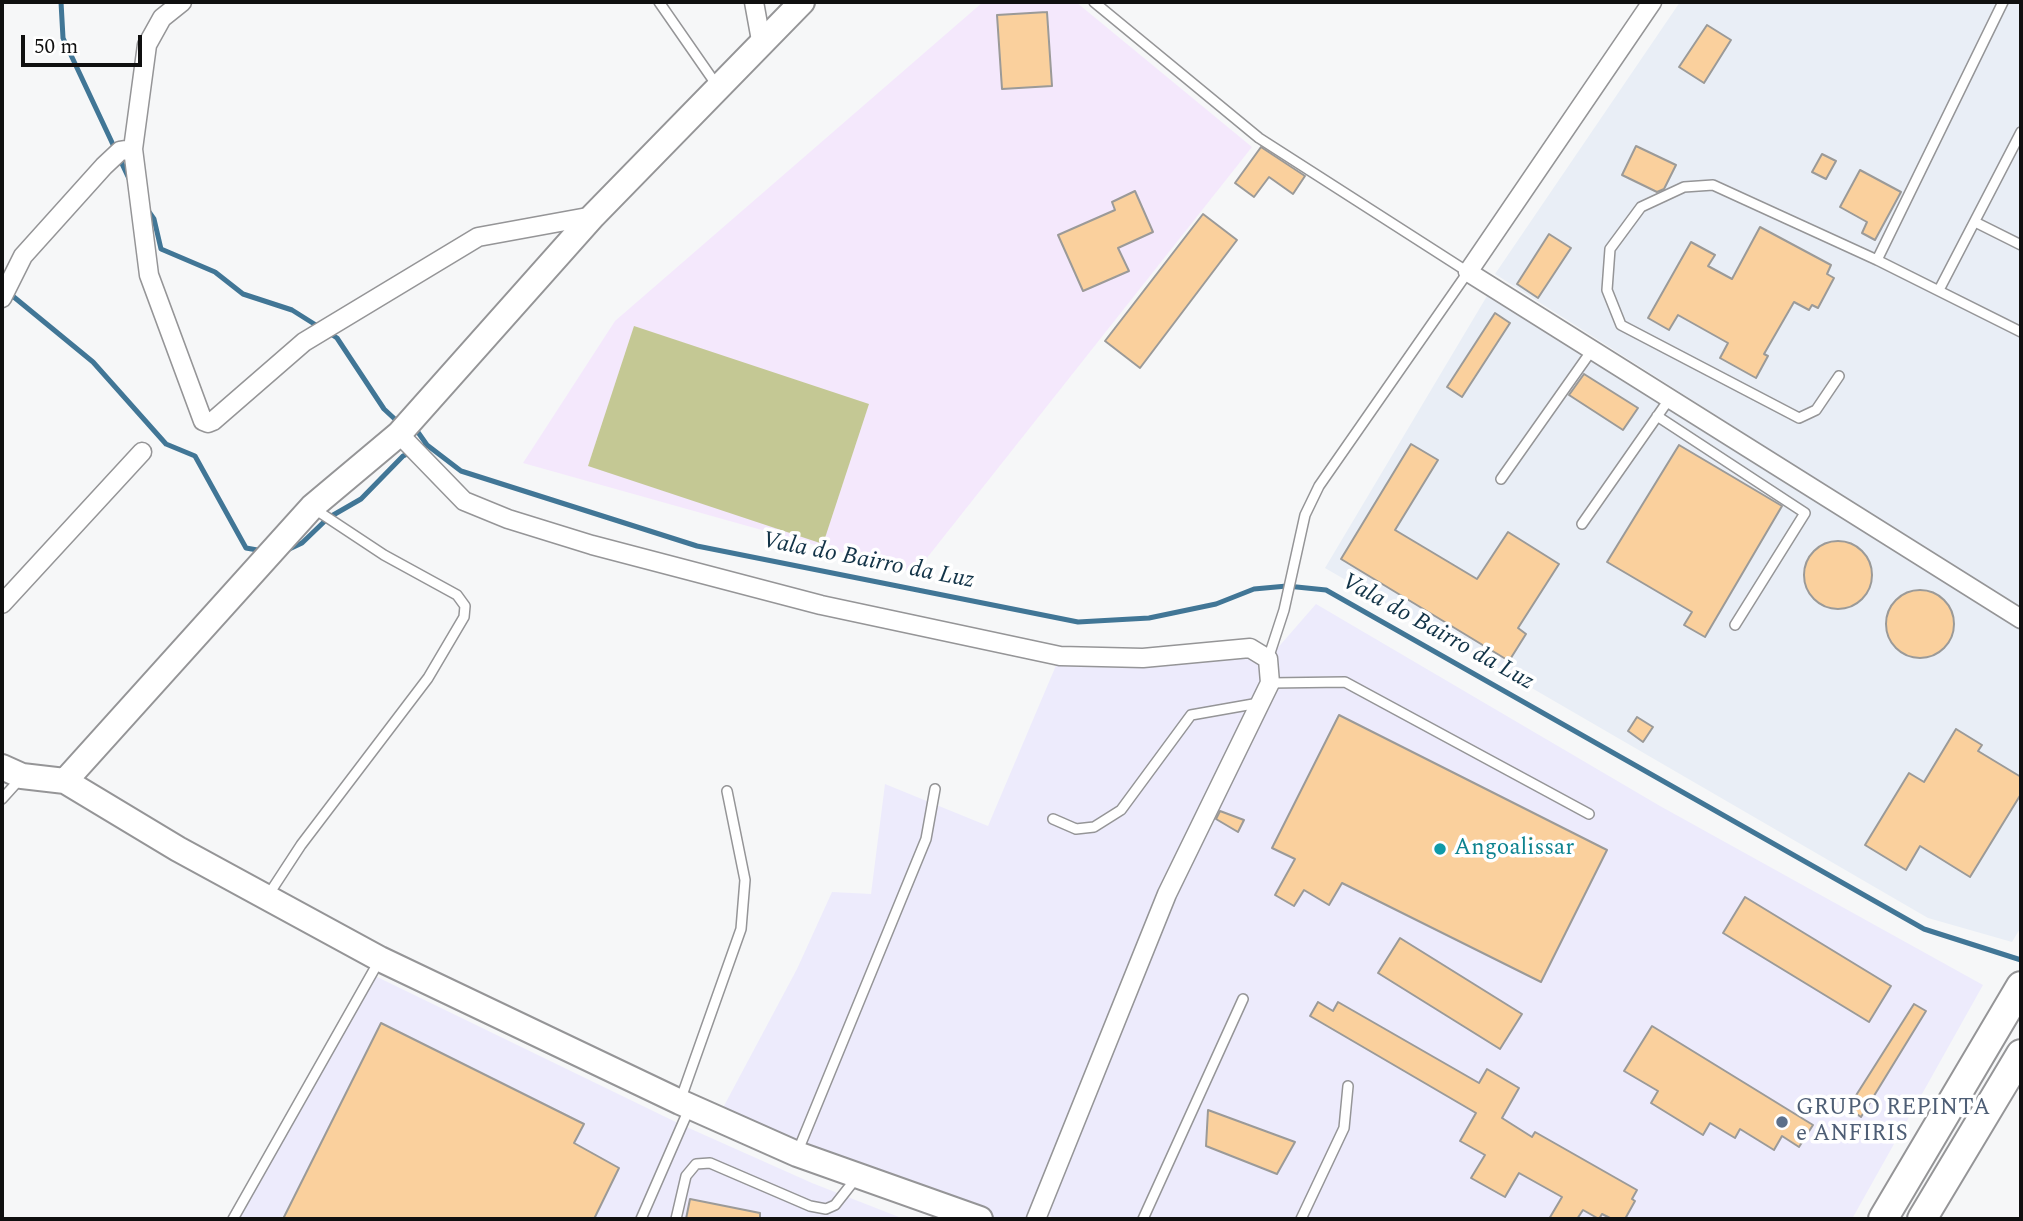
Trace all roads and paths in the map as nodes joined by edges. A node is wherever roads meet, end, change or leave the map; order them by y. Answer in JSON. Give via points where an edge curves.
{"nodes":[{"id":1,"x":182,"y":2,"type":"edge"},
{"id":2,"x":659,"y":2,"type":"edge"},
{"id":3,"x":754,"y":2,"type":"edge"},
{"id":4,"x":802,"y":2,"type":"edge"},
{"id":5,"x":1094,"y":2,"type":"edge"},
{"id":6,"x":1652,"y":2,"type":"edge"},
{"id":7,"x":2003,"y":2,"type":"edge"},
{"id":8,"x":762,"y":46,"type":"junction"},
{"id":9,"x":719,"y":88,"type":"junction"},
{"id":10,"x":2021,"y":132,"type":"edge"},
{"id":11,"x":133,"y":149,"type":"junction"},
{"id":12,"x":593,"y":216,"type":"junction"},
{"id":13,"x":1975,"y":222,"type":"junction"},
{"id":14,"x":2021,"y":245,"type":"edge"},
{"id":15,"x":1877,"y":260,"type":"junction"},
{"id":16,"x":1468,"y":272,"type":"junction"},
{"id":17,"x":1939,"y":290,"type":"junction"},
{"id":18,"x":2,"y":298,"type":"edge"},
{"id":19,"x":2021,"y":332,"type":"edge"},
{"id":20,"x":1592,"y":350,"type":"junction"},
{"id":21,"x":1839,"y":376,"type":"dead end"},
{"id":22,"x":1670,"y":398,"type":"junction"},
{"id":23,"x":1657,"y":416,"type":"junction"},
{"id":24,"x":399,"y":434,"type":"junction"},
{"id":25,"x":142,"y":452,"type":"dead end"},
{"id":26,"x":1501,"y":479,"type":"dead end"},
{"id":27,"x":312,"y":507,"type":"junction"},
{"id":28,"x":1582,"y":524,"type":"dead end"},
{"id":29,"x":2,"y":604,"type":"edge"},
{"id":30,"x":2021,"y":619,"type":"edge"},
{"id":31,"x":1735,"y":625,"type":"dead end"},
{"id":32,"x":1268,"y":659,"type":"junction"},
{"id":33,"x":1270,"y":683,"type":"junction"},
{"id":34,"x":1259,"y":702,"type":"junction"},
{"id":35,"x":12,"y":772,"type":"edge"},
{"id":36,"x":65,"y":781,"type":"junction"},
{"id":37,"x":935,"y":789,"type":"dead end"},
{"id":38,"x":727,"y":791,"type":"dead end"},
{"id":39,"x":2,"y":799,"type":"edge"},
{"id":40,"x":1589,"y":814,"type":"dead end"},
{"id":41,"x":1053,"y":819,"type":"dead end"},
{"id":42,"x":267,"y":898,"type":"junction"},
{"id":43,"x":380,"y":959,"type":"junction"},
{"id":44,"x":2021,"y":986,"type":"edge"},
{"id":45,"x":1243,"y":999,"type":"dead end"},
{"id":46,"x":2021,"y":1054,"type":"edge"},
{"id":47,"x":1348,"y":1086,"type":"dead end"},
{"id":48,"x":685,"y":1105,"type":"junction"},
{"id":49,"x":797,"y":1154,"type":"junction"},
{"id":50,"x":858,"y":1176,"type":"junction"},
{"id":51,"x":233,"y":1219,"type":"edge"},
{"id":52,"x":641,"y":1219,"type":"edge"},
{"id":53,"x":676,"y":1219,"type":"edge"},
{"id":54,"x":980,"y":1219,"type":"edge"},
{"id":55,"x":1036,"y":1219,"type":"edge"},
{"id":56,"x":1143,"y":1219,"type":"edge"},
{"id":57,"x":1301,"y":1219,"type":"edge"},
{"id":58,"x":1883,"y":1219,"type":"edge"},
{"id":59,"x":1922,"y":1219,"type":"edge"}],
"edges":[{"from":1,"to":11,"type":"street","via":[[162,18],[147,45]]},
{"from":2,"to":9,"type":"lane"},
{"from":3,"to":8,"type":"street"},
{"from":4,"to":8,"type":"street"},
{"from":5,"to":16,"type":"lane","via":[[1259,138]]},
{"from":6,"to":16,"type":"street"},
{"from":7,"to":15,"type":"lane"},
{"from":8,"to":9,"type":"street"},
{"from":9,"to":12,"type":"street"},
{"from":10,"to":13,"type":"lane"},
{"from":11,"to":12,"type":"street","via":[[149,275],[200,413],[208,423],[304,342],[463,244],[478,236]]},
{"from":11,"to":18,"type":"street","via":[[120,151],[104,166],[23,256]]},
{"from":12,"to":24,"type":"street"},
{"from":13,"to":14,"type":"lane"},
{"from":13,"to":17,"type":"lane"},
{"from":15,"to":17,"type":"lane"},
{"from":15,"to":21,"type":"lane","via":[[1713,185],[1684,187],[1641,207],[1611,249],[1607,290],[1621,325],[1799,418],[1816,410]]},
{"from":16,"to":20,"type":"street"},
{"from":16,"to":32,"type":"lane","via":[[1320,486],[1305,515]]},
{"from":17,"to":19,"type":"lane"},
{"from":20,"to":22,"type":"street"},
{"from":20,"to":26,"type":"lane"},
{"from":22,"to":23,"type":"lane"},
{"from":22,"to":30,"type":"street"},
{"from":23,"to":28,"type":"lane"},
{"from":23,"to":31,"type":"lane","via":[[1805,513]]},
{"from":24,"to":27,"type":"street"},
{"from":24,"to":32,"type":"street","via":[[464,501],[508,520],[821,605],[1060,656],[1143,658],[1250,648]]},
{"from":25,"to":29,"type":"street"},
{"from":27,"to":36,"type":"street"},
{"from":27,"to":42,"type":"lane","via":[[384,555],[457,595],[465,606],[464,617],[428,678]]},
{"from":32,"to":33,"type":"street"},
{"from":33,"to":34,"type":"street"},
{"from":33,"to":40,"type":"lane","via":[[1345,682]]},
{"from":34,"to":41,"type":"lane","via":[[1191,715],[1121,810],[1094,827],[1076,829]]},
{"from":34,"to":55,"type":"street","via":[[1167,894]]},
{"from":35,"to":36,"type":"street"},
{"from":35,"to":39,"type":"lane"},
{"from":36,"to":42,"type":"street"},
{"from":37,"to":49,"type":"lane","via":[[926,839]]},
{"from":38,"to":48,"type":"lane","via":[[745,880],[741,929]]},
{"from":42,"to":43,"type":"street"},
{"from":43,"to":48,"type":"street"},
{"from":43,"to":51,"type":"lane"},
{"from":44,"to":58,"type":"main road"},
{"from":45,"to":56,"type":"lane"},
{"from":46,"to":59,"type":"main road"},
{"from":47,"to":57,"type":"lane","via":[[1344,1128]]},
{"from":48,"to":49,"type":"street"},
{"from":48,"to":52,"type":"lane"},
{"from":49,"to":50,"type":"street"},
{"from":50,"to":53,"type":"lane","via":[[835,1205],[826,1209],[710,1163],[696,1164],[686,1175]]},
{"from":50,"to":54,"type":"street"}]}
